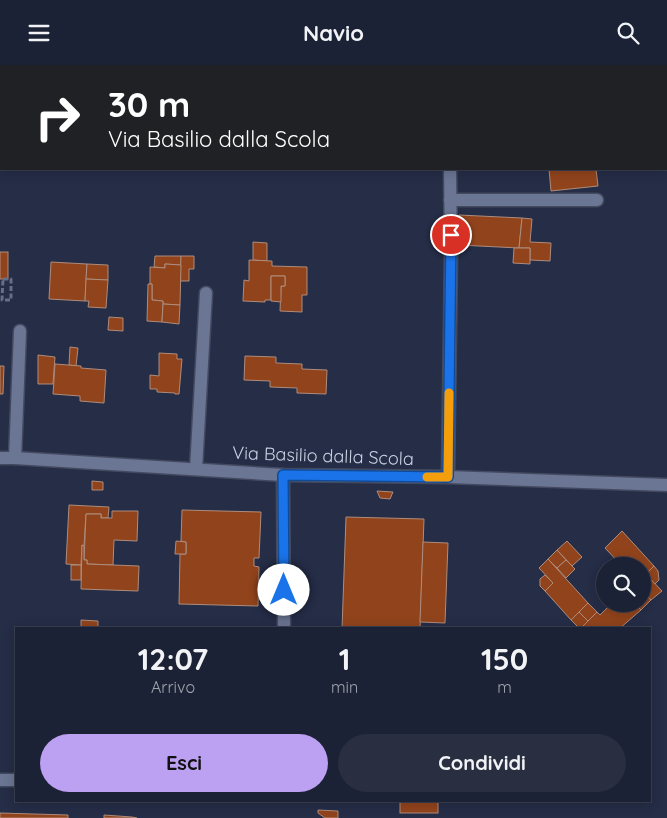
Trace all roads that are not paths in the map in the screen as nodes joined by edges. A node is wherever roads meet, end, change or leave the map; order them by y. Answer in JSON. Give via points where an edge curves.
{"nodes":[{"id":1,"x":450,"y":170,"type":"edge"},
{"id":2,"x":450,"y":200,"type":"junction"},
{"id":3,"x":598,"y":200,"type":"dead end"},
{"id":4,"x":206,"y":293,"type":"dead end"},
{"id":5,"x":20,"y":331,"type":"dead end"},
{"id":6,"x":0,"y":458,"type":"edge"},
{"id":7,"x":15,"y":458,"type":"junction"},
{"id":8,"x":196,"y":469,"type":"junction"},
{"id":9,"x":283,"y":475,"type":"junction"},
{"id":10,"x":448,"y":477,"type":"junction"},
{"id":11,"x":667,"y":485,"type":"edge"},
{"id":12,"x":284,"y":627,"type":"edge"},
{"id":13,"x":0,"y":780,"type":"edge"},
{"id":14,"x":15,"y":780,"type":"edge"}],
"edges":[{"from":1,"to":2,"type":"street"},
{"from":2,"to":3,"type":"street"},
{"from":2,"to":10,"type":"street"},
{"from":4,"to":8,"type":"street"},
{"from":5,"to":7,"type":"street"},
{"from":6,"to":7,"type":"street","name":"Via Basilio dalla Scola"},
{"from":7,"to":8,"type":"street","name":"Via Basilio dalla Scola"},
{"from":8,"to":9,"type":"street","name":"Via Basilio dalla Scola"},
{"from":9,"to":10,"type":"street","name":"Via Basilio dalla Scola"},
{"from":9,"to":12,"type":"street"},
{"from":10,"to":11,"type":"street","name":"Via Basilio dalla Scola"},
{"from":13,"to":14,"type":"street"}]}
